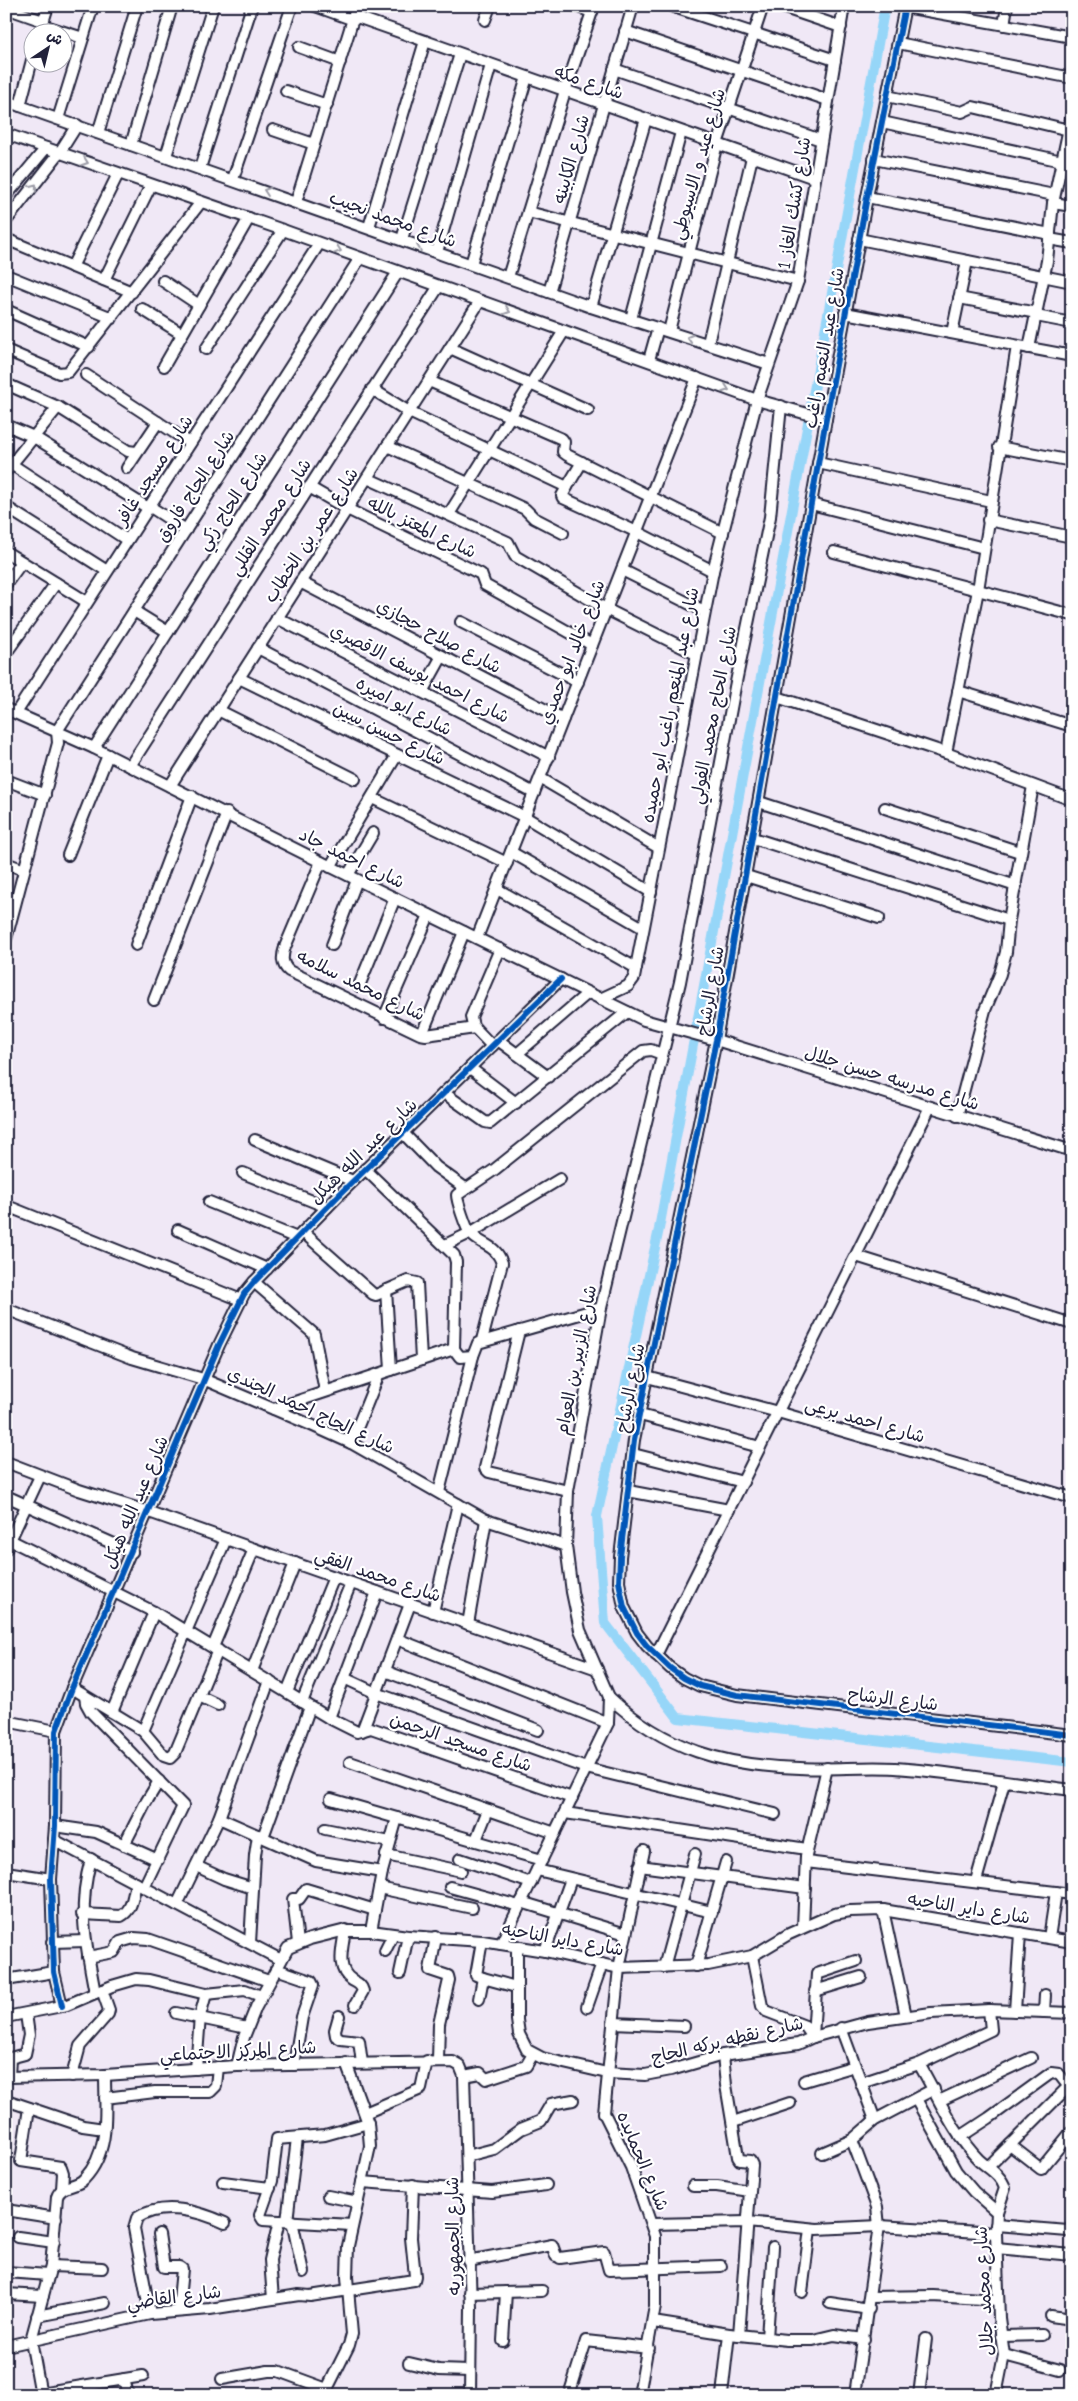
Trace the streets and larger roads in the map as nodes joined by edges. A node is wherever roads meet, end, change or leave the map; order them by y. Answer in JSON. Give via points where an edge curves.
{"nodes":[{"id":1,"x":48,"y":6,"type":"edge"},
{"id":2,"x":93,"y":6,"type":"edge"},
{"id":3,"x":137,"y":6,"type":"edge"},
{"id":4,"x":172,"y":6,"type":"edge"},
{"id":5,"x":213,"y":6,"type":"edge"},
{"id":6,"x":252,"y":6,"type":"edge"},
{"id":7,"x":292,"y":6,"type":"edge"},
{"id":8,"x":315,"y":6,"type":"edge"},
{"id":9,"x":490,"y":6,"type":"edge"},
{"id":10,"x":575,"y":6,"type":"edge"},
{"id":11,"x":633,"y":6,"type":"edge"},
{"id":12,"x":671,"y":6,"type":"edge"},
{"id":13,"x":763,"y":6,"type":"edge"},
{"id":14,"x":779,"y":6,"type":"edge"},
{"id":15,"x":844,"y":6,"type":"edge"},
{"id":16,"x":905,"y":6,"type":"edge"},
{"id":17,"x":1008,"y":6,"type":"edge"},
{"id":18,"x":6,"y":8,"type":"edge"},
{"id":19,"x":593,"y":9,"type":"edge"},
{"id":20,"x":355,"y":14,"type":"edge"},
{"id":21,"x":485,"y":20,"type":"dead end"},
{"id":22,"x":34,"y":22,"type":"edge"},
{"id":23,"x":43,"y":22,"type":"edge"},
{"id":24,"x":1004,"y":25,"type":"junction"},
{"id":25,"x":841,"y":27,"type":"junction"},
{"id":26,"x":625,"y":31,"type":"junction"},
{"id":27,"x":72,"y":35,"type":"edge"},
{"id":28,"x":754,"y":35,"type":"junction"},
{"id":29,"x":1072,"y":37,"type":"edge"},
{"id":30,"x":83,"y":38,"type":"junction"},
{"id":31,"x":425,"y":41,"type":"junction"},
{"id":32,"x":898,"y":44,"type":"junction"},
{"id":33,"x":298,"y":47,"type":"dead end"},
{"id":34,"x":460,"y":54,"type":"junction"},
{"id":35,"x":835,"y":60,"type":"junction"},
{"id":36,"x":340,"y":62,"type":"junction"},
{"id":37,"x":491,"y":64,"type":"junction"},
{"id":38,"x":614,"y":69,"type":"junction"},
{"id":39,"x":742,"y":71,"type":"junction"},
{"id":40,"x":29,"y":72,"type":"edge"},
{"id":41,"x":527,"y":77,"type":"junction"},
{"id":42,"x":1072,"y":78,"type":"edge"},
{"id":43,"x":286,"y":91,"type":"dead end"},
{"id":44,"x":565,"y":91,"type":"junction"},
{"id":45,"x":887,"y":96,"type":"junction"},
{"id":46,"x":828,"y":100,"type":"junction"},
{"id":47,"x":6,"y":101,"type":"edge"},
{"id":48,"x":326,"y":105,"type":"junction"},
{"id":49,"x":604,"y":105,"type":"junction"},
{"id":50,"x":20,"y":106,"type":"junction"},
{"id":51,"x":729,"y":109,"type":"junction"},
{"id":52,"x":1072,"y":114,"type":"edge"},
{"id":53,"x":58,"y":119,"type":"junction"},
{"id":54,"x":646,"y":119,"type":"junction"},
{"id":55,"x":882,"y":122,"type":"junction"},
{"id":56,"x":77,"y":125,"type":"junction"},
{"id":57,"x":273,"y":130,"type":"dead end"},
{"id":58,"x":1068,"y":130,"type":"junction"},
{"id":59,"x":681,"y":132,"type":"junction"},
{"id":60,"x":98,"y":133,"type":"junction"},
{"id":61,"x":6,"y":134,"type":"edge"},
{"id":62,"x":821,"y":140,"type":"junction"},
{"id":63,"x":1069,"y":142,"type":"edge"},
{"id":64,"x":314,"y":144,"type":"junction"},
{"id":65,"x":717,"y":144,"type":"junction"},
{"id":66,"x":131,"y":145,"type":"junction"},
{"id":67,"x":46,"y":148,"type":"junction"},
{"id":68,"x":60,"y":152,"type":"junction"},
{"id":69,"x":166,"y":156,"type":"junction"},
{"id":70,"x":752,"y":157,"type":"junction"},
{"id":71,"x":874,"y":159,"type":"junction"},
{"id":72,"x":1062,"y":161,"type":"junction"},
{"id":73,"x":200,"y":168,"type":"junction"},
{"id":74,"x":118,"y":174,"type":"junction"},
{"id":75,"x":814,"y":178,"type":"junction"},
{"id":76,"x":233,"y":179,"type":"junction"},
{"id":77,"x":151,"y":185,"type":"junction"},
{"id":78,"x":6,"y":196,"type":"edge"},
{"id":79,"x":866,"y":197,"type":"junction"},
{"id":80,"x":1054,"y":199,"type":"junction"},
{"id":81,"x":201,"y":202,"type":"junction"},
{"id":82,"x":296,"y":202,"type":"junction"},
{"id":83,"x":1072,"y":206,"type":"edge"},
{"id":84,"x":528,"y":212,"type":"junction"},
{"id":85,"x":249,"y":218,"type":"junction"},
{"id":86,"x":6,"y":221,"type":"edge"},
{"id":87,"x":569,"y":224,"type":"junction"},
{"id":88,"x":369,"y":227,"type":"junction"},
{"id":89,"x":283,"y":230,"type":"junction"},
{"id":90,"x":612,"y":235,"type":"junction"},
{"id":91,"x":1049,"y":236,"type":"junction"},
{"id":92,"x":402,"y":239,"type":"junction"},
{"id":93,"x":859,"y":239,"type":"junction"},
{"id":94,"x":6,"y":240,"type":"edge"},
{"id":95,"x":1072,"y":243,"type":"edge"},
{"id":96,"x":319,"y":244,"type":"junction"},
{"id":97,"x":651,"y":244,"type":"junction"},
{"id":98,"x":437,"y":252,"type":"junction"},
{"id":99,"x":689,"y":254,"type":"junction"},
{"id":100,"x":360,"y":258,"type":"junction"},
{"id":101,"x":967,"y":261,"type":"junction"},
{"id":102,"x":727,"y":263,"type":"junction"},
{"id":103,"x":471,"y":264,"type":"junction"},
{"id":104,"x":72,"y":267,"type":"junction"},
{"id":105,"x":398,"y":272,"type":"junction"},
{"id":106,"x":6,"y":275,"type":"edge"},
{"id":107,"x":508,"y":277,"type":"junction"},
{"id":108,"x":1044,"y":277,"type":"junction"},
{"id":109,"x":104,"y":280,"type":"junction"},
{"id":110,"x":163,"y":281,"type":"dead end"},
{"id":111,"x":798,"y":281,"type":"junction"},
{"id":112,"x":1072,"y":282,"type":"edge"},
{"id":113,"x":439,"y":286,"type":"junction"},
{"id":114,"x":132,"y":292,"type":"junction"},
{"id":115,"x":549,"y":292,"type":"junction"},
{"id":116,"x":959,"y":298,"type":"junction"},
{"id":117,"x":480,"y":301,"type":"junction"},
{"id":118,"x":199,"y":305,"type":"junction"},
{"id":119,"x":591,"y":307,"type":"junction"},
{"id":120,"x":142,"y":309,"type":"dead end"},
{"id":121,"x":6,"y":310,"type":"edge"},
{"id":122,"x":845,"y":312,"type":"junction"},
{"id":123,"x":1036,"y":315,"type":"junction"},
{"id":124,"x":112,"y":318,"type":"junction"},
{"id":125,"x":631,"y":319,"type":"junction"},
{"id":126,"x":1072,"y":323,"type":"edge"},
{"id":127,"x":658,"y":328,"type":"junction"},
{"id":128,"x":564,"y":331,"type":"junction"},
{"id":129,"x":669,"y":331,"type":"junction"},
{"id":130,"x":952,"y":333,"type":"junction"},
{"id":131,"x":182,"y":334,"type":"junction"},
{"id":132,"x":708,"y":343,"type":"junction"},
{"id":133,"x":1017,"y":346,"type":"junction"},
{"id":134,"x":90,"y":347,"type":"junction"},
{"id":135,"x":450,"y":348,"type":"junction"},
{"id":136,"x":1029,"y":348,"type":"junction"},
{"id":137,"x":206,"y":349,"type":"dead end"},
{"id":138,"x":6,"y":350,"type":"edge"},
{"id":139,"x":1072,"y":356,"type":"edge"},
{"id":140,"x":649,"y":360,"type":"junction"},
{"id":141,"x":769,"y":364,"type":"junction"},
{"id":142,"x":164,"y":366,"type":"dead end"},
{"id":143,"x":86,"y":374,"type":"dead end"},
{"id":144,"x":697,"y":378,"type":"junction"},
{"id":145,"x":429,"y":381,"type":"junction"},
{"id":146,"x":6,"y":384,"type":"edge"},
{"id":147,"x":531,"y":384,"type":"junction"},
{"id":148,"x":372,"y":389,"type":"junction"},
{"id":149,"x":757,"y":400,"type":"junction"},
{"id":150,"x":58,"y":407,"type":"junction"},
{"id":151,"x":784,"y":407,"type":"junction"},
{"id":152,"x":588,"y":410,"type":"dead end"},
{"id":153,"x":409,"y":412,"type":"junction"},
{"id":154,"x":510,"y":417,"type":"junction"},
{"id":155,"x":826,"y":419,"type":"junction"},
{"id":156,"x":158,"y":422,"type":"junction"},
{"id":157,"x":6,"y":425,"type":"edge"},
{"id":158,"x":34,"y":437,"type":"junction"},
{"id":159,"x":190,"y":443,"type":"junction"},
{"id":160,"x":388,"y":446,"type":"junction"},
{"id":161,"x":999,"y":447,"type":"junction"},
{"id":162,"x":489,"y":451,"type":"junction"},
{"id":163,"x":136,"y":452,"type":"junction"},
{"id":164,"x":1072,"y":461,"type":"edge"},
{"id":165,"x":582,"y":462,"type":"junction"},
{"id":166,"x":818,"y":464,"type":"junction"},
{"id":167,"x":128,"y":468,"type":"dead end"},
{"id":168,"x":8,"y":469,"type":"edge"},
{"id":169,"x":367,"y":478,"type":"junction"},
{"id":170,"x":468,"y":484,"type":"junction"},
{"id":171,"x":309,"y":487,"type":"junction"},
{"id":172,"x":567,"y":487,"type":"junction"},
{"id":173,"x":651,"y":496,"type":"junction"},
{"id":174,"x":991,"y":501,"type":"junction"},
{"id":175,"x":811,"y":504,"type":"junction"},
{"id":176,"x":6,"y":507,"type":"edge"},
{"id":177,"x":149,"y":507,"type":"junction"},
{"id":178,"x":347,"y":509,"type":"junction"},
{"id":179,"x":449,"y":514,"type":"junction"},
{"id":180,"x":988,"y":520,"type":"junction"},
{"id":181,"x":186,"y":530,"type":"junction"},
{"id":182,"x":637,"y":532,"type":"junction"},
{"id":183,"x":563,"y":533,"type":"dead end"},
{"id":184,"x":723,"y":533,"type":"junction"},
{"id":185,"x":1072,"y":537,"type":"edge"},
{"id":186,"x":127,"y":540,"type":"junction"},
{"id":187,"x":984,"y":548,"type":"junction"},
{"id":188,"x":6,"y":552,"type":"edge"},
{"id":189,"x":834,"y":552,"type":"dead end"},
{"id":190,"x":22,"y":562,"type":"junction"},
{"id":191,"x":622,"y":570,"type":"junction"},
{"id":192,"x":107,"y":571,"type":"junction"},
{"id":193,"x":713,"y":571,"type":"junction"},
{"id":194,"x":300,"y":582,"type":"junction"},
{"id":195,"x":56,"y":583,"type":"junction"},
{"id":196,"x":6,"y":584,"type":"edge"},
{"id":197,"x":978,"y":590,"type":"junction"},
{"id":198,"x":87,"y":602,"type":"junction"},
{"id":199,"x":606,"y":609,"type":"junction"},
{"id":200,"x":134,"y":610,"type":"junction"},
{"id":201,"x":704,"y":612,"type":"junction"},
{"id":202,"x":1072,"y":615,"type":"edge"},
{"id":203,"x":277,"y":618,"type":"junction"},
{"id":204,"x":461,"y":622,"type":"dead end"},
{"id":205,"x":168,"y":632,"type":"junction"},
{"id":206,"x":592,"y":645,"type":"junction"},
{"id":207,"x":258,"y":648,"type":"junction"},
{"id":208,"x":6,"y":653,"type":"edge"},
{"id":209,"x":696,"y":654,"type":"junction"},
{"id":210,"x":442,"y":656,"type":"junction"},
{"id":211,"x":239,"y":678,"type":"junction"},
{"id":212,"x":578,"y":682,"type":"junction"},
{"id":213,"x":958,"y":691,"type":"junction"},
{"id":214,"x":422,"y":692,"type":"junction"},
{"id":215,"x":778,"y":697,"type":"junction"},
{"id":216,"x":218,"y":710,"type":"junction"},
{"id":217,"x":11,"y":711,"type":"edge"},
{"id":218,"x":563,"y":719,"type":"junction"},
{"id":219,"x":1072,"y":726,"type":"edge"},
{"id":220,"x":58,"y":731,"type":"junction"},
{"id":221,"x":94,"y":748,"type":"junction"},
{"id":222,"x":946,"y":754,"type":"junction"},
{"id":223,"x":108,"y":755,"type":"junction"},
{"id":224,"x":397,"y":755,"type":"junction"},
{"id":225,"x":549,"y":757,"type":"junction"},
{"id":226,"x":130,"y":766,"type":"junction"},
{"id":227,"x":540,"y":778,"type":"junction"},
{"id":228,"x":355,"y":779,"type":"dead end"},
{"id":229,"x":6,"y":780,"type":"edge"},
{"id":230,"x":170,"y":786,"type":"junction"},
{"id":231,"x":1033,"y":786,"type":"junction"},
{"id":232,"x":534,"y":793,"type":"junction"},
{"id":233,"x":45,"y":795,"type":"junction"},
{"id":234,"x":192,"y":796,"type":"junction"},
{"id":235,"x":372,"y":798,"type":"junction"},
{"id":236,"x":1072,"y":800,"type":"edge"},
{"id":237,"x":758,"y":802,"type":"junction"},
{"id":238,"x":885,"y":808,"type":"dead end"},
{"id":239,"x":227,"y":813,"type":"junction"},
{"id":240,"x":525,"y":817,"type":"junction"},
{"id":241,"x":373,"y":833,"type":"dead end"},
{"id":242,"x":753,"y":838,"type":"junction"},
{"id":243,"x":660,"y":848,"type":"junction"},
{"id":244,"x":511,"y":852,"type":"junction"},
{"id":245,"x":1020,"y":852,"type":"junction"},
{"id":246,"x":68,"y":855,"type":"dead end"},
{"id":247,"x":6,"y":863,"type":"edge"},
{"id":248,"x":507,"y":863,"type":"junction"},
{"id":249,"x":326,"y":865,"type":"junction"},
{"id":250,"x":24,"y":870,"type":"junction"},
{"id":251,"x":746,"y":876,"type":"junction"},
{"id":252,"x":352,"y":878,"type":"junction"},
{"id":253,"x":1016,"y":886,"type":"junction"},
{"id":254,"x":497,"y":889,"type":"junction"},
{"id":255,"x":651,"y":892,"type":"junction"},
{"id":256,"x":394,"y":898,"type":"junction"},
{"id":257,"x":429,"y":915,"type":"junction"},
{"id":258,"x":878,"y":918,"type":"dead end"},
{"id":259,"x":1009,"y":920,"type":"junction"},
{"id":260,"x":643,"y":928,"type":"junction"},
{"id":261,"x":464,"y":932,"type":"junction"},
{"id":262,"x":477,"y":938,"type":"junction"},
{"id":263,"x":6,"y":939,"type":"edge"},
{"id":264,"x":136,"y":945,"type":"dead end"},
{"id":265,"x":332,"y":945,"type":"dead end"},
{"id":266,"x":500,"y":949,"type":"junction"},
{"id":267,"x":636,"y":968,"type":"junction"},
{"id":268,"x":561,"y":979,"type":"junction"},
{"id":269,"x":359,"y":986,"type":"dead end"},
{"id":270,"x":588,"y":993,"type":"junction"},
{"id":271,"x":600,"y":999,"type":"junction"},
{"id":272,"x":154,"y":1000,"type":"dead end"},
{"id":273,"x":627,"y":1012,"type":"junction"},
{"id":274,"x":384,"y":1018,"type":"junction"},
{"id":275,"x":475,"y":1028,"type":"junction"},
{"id":276,"x":669,"y":1028,"type":"junction"},
{"id":277,"x":422,"y":1034,"type":"junction"},
{"id":278,"x":702,"y":1036,"type":"joint"},
{"id":279,"x":716,"y":1040,"type":"junction"},
{"id":280,"x":495,"y":1043,"type":"junction"},
{"id":281,"x":517,"y":1054,"type":"junction"},
{"id":282,"x":662,"y":1054,"type":"junction"},
{"id":283,"x":470,"y":1068,"type":"junction"},
{"id":284,"x":548,"y":1077,"type":"junction"},
{"id":285,"x":444,"y":1093,"type":"junction"},
{"id":286,"x":516,"y":1102,"type":"junction"},
{"id":287,"x":930,"y":1108,"type":"junction"},
{"id":288,"x":957,"y":1116,"type":"junction"},
{"id":289,"x":403,"y":1133,"type":"junction"},
{"id":290,"x":256,"y":1140,"type":"dead end"},
{"id":291,"x":1072,"y":1151,"type":"edge"},
{"id":292,"x":365,"y":1169,"type":"junction"},
{"id":293,"x":243,"y":1173,"type":"dead end"},
{"id":294,"x":560,"y":1179,"type":"dead end"},
{"id":295,"x":353,"y":1181,"type":"junction"},
{"id":296,"x":465,"y":1188,"type":"junction"},
{"id":297,"x":210,"y":1202,"type":"dead end"},
{"id":298,"x":327,"y":1207,"type":"junction"},
{"id":299,"x":12,"y":1208,"type":"dead end"},
{"id":300,"x":178,"y":1230,"type":"dead end"},
{"id":301,"x":470,"y":1233,"type":"junction"},
{"id":302,"x":300,"y":1235,"type":"junction"},
{"id":303,"x":445,"y":1246,"type":"junction"},
{"id":304,"x":856,"y":1256,"type":"junction"},
{"id":305,"x":267,"y":1269,"type":"junction"},
{"id":306,"x":254,"y":1282,"type":"junction"},
{"id":307,"x":386,"y":1290,"type":"junction"},
{"id":308,"x":241,"y":1300,"type":"junction"},
{"id":309,"x":601,"y":1308,"type":"junction"},
{"id":310,"x":6,"y":1309,"type":"edge"},
{"id":311,"x":1072,"y":1324,"type":"edge"},
{"id":312,"x":519,"y":1331,"type":"junction"},
{"id":313,"x":482,"y":1340,"type":"junction"},
{"id":314,"x":454,"y":1349,"type":"junction"},
{"id":315,"x":472,"y":1356,"type":"junction"},
{"id":316,"x":421,"y":1360,"type":"junction"},
{"id":317,"x":391,"y":1370,"type":"junction"},
{"id":318,"x":379,"y":1374,"type":"junction"},
{"id":319,"x":647,"y":1377,"type":"junction"},
{"id":320,"x":203,"y":1379,"type":"junction"},
{"id":321,"x":326,"y":1391,"type":"junction"},
{"id":322,"x":274,"y":1409,"type":"junction"},
{"id":323,"x":778,"y":1412,"type":"junction"},
{"id":324,"x":640,"y":1415,"type":"junction"},
{"id":325,"x":351,"y":1443,"type":"junction"},
{"id":326,"x":760,"y":1447,"type":"junction"},
{"id":327,"x":633,"y":1454,"type":"junction"},
{"id":328,"x":6,"y":1462,"type":"edge"},
{"id":329,"x":40,"y":1476,"type":"junction"},
{"id":330,"x":743,"y":1482,"type":"junction"},
{"id":331,"x":568,"y":1491,"type":"junction"},
{"id":332,"x":628,"y":1491,"type":"junction"},
{"id":333,"x":440,"y":1492,"type":"junction"},
{"id":334,"x":6,"y":1496,"type":"edge"},
{"id":335,"x":1072,"y":1498,"type":"edge"},
{"id":336,"x":458,"y":1504,"type":"junction"},
{"id":337,"x":27,"y":1506,"type":"junction"},
{"id":338,"x":729,"y":1510,"type":"junction"},
{"id":339,"x":149,"y":1512,"type":"junction"},
{"id":340,"x":486,"y":1520,"type":"junction"},
{"id":341,"x":226,"y":1539,"type":"junction"},
{"id":342,"x":8,"y":1542,"type":"edge"},
{"id":343,"x":566,"y":1546,"type":"junction"},
{"id":344,"x":254,"y":1549,"type":"junction"},
{"id":345,"x":132,"y":1552,"type":"junction"},
{"id":346,"x":295,"y":1564,"type":"junction"},
{"id":347,"x":334,"y":1577,"type":"junction"},
{"id":348,"x":350,"y":1583,"type":"junction"},
{"id":349,"x":114,"y":1590,"type":"junction"},
{"id":350,"x":377,"y":1592,"type":"junction"},
{"id":351,"x":410,"y":1604,"type":"junction"},
{"id":352,"x":154,"y":1612,"type":"junction"},
{"id":353,"x":433,"y":1612,"type":"junction"},
{"id":354,"x":468,"y":1624,"type":"junction"},
{"id":355,"x":186,"y":1631,"type":"junction"},
{"id":356,"x":397,"y":1639,"type":"junction"},
{"id":357,"x":215,"y":1649,"type":"junction"},
{"id":358,"x":656,"y":1655,"type":"junction"},
{"id":359,"x":597,"y":1670,"type":"junction"},
{"id":360,"x":252,"y":1671,"type":"junction"},
{"id":361,"x":385,"y":1671,"type":"junction"},
{"id":362,"x":344,"y":1678,"type":"junction"},
{"id":363,"x":268,"y":1681,"type":"junction"},
{"id":364,"x":72,"y":1688,"type":"junction"},
{"id":365,"x":287,"y":1692,"type":"junction"},
{"id":366,"x":376,"y":1693,"type":"junction"},
{"id":367,"x":85,"y":1696,"type":"junction"},
{"id":368,"x":199,"y":1696,"type":"junction"},
{"id":369,"x":609,"y":1698,"type":"junction"},
{"id":370,"x":306,"y":1704,"type":"junction"},
{"id":371,"x":218,"y":1705,"type":"dead end"},
{"id":372,"x":112,"y":1712,"type":"junction"},
{"id":373,"x":329,"y":1718,"type":"junction"},
{"id":374,"x":6,"y":1721,"type":"edge"},
{"id":375,"x":608,"y":1723,"type":"junction"},
{"id":376,"x":538,"y":1730,"type":"dead end"},
{"id":377,"x":56,"y":1731,"type":"junction"},
{"id":378,"x":362,"y":1731,"type":"junction"},
{"id":379,"x":143,"y":1732,"type":"junction"},
{"id":380,"x":1072,"y":1736,"type":"edge"},
{"id":381,"x":350,"y":1762,"type":"dead end"},
{"id":382,"x":586,"y":1768,"type":"junction"},
{"id":383,"x":826,"y":1768,"type":"junction"},
{"id":384,"x":159,"y":1781,"type":"junction"},
{"id":385,"x":1004,"y":1782,"type":"junction"},
{"id":386,"x":1072,"y":1790,"type":"edge"},
{"id":387,"x":572,"y":1798,"type":"junction"},
{"id":388,"x":332,"y":1799,"type":"dead end"},
{"id":389,"x":488,"y":1810,"type":"junction"},
{"id":390,"x":565,"y":1813,"type":"junction"},
{"id":391,"x":775,"y":1814,"type":"dead end"},
{"id":392,"x":220,"y":1818,"type":"junction"},
{"id":393,"x":397,"y":1818,"type":"junction"},
{"id":394,"x":55,"y":1826,"type":"junction"},
{"id":395,"x":324,"y":1829,"type":"dead end"},
{"id":396,"x":555,"y":1833,"type":"junction"},
{"id":397,"x":261,"y":1836,"type":"junction"},
{"id":398,"x":54,"y":1840,"type":"junction"},
{"id":399,"x":476,"y":1840,"type":"junction"},
{"id":400,"x":390,"y":1842,"type":"junction"},
{"id":401,"x":124,"y":1845,"type":"junction"},
{"id":402,"x":807,"y":1849,"type":"junction"},
{"id":403,"x":644,"y":1851,"type":"dead end"},
{"id":404,"x":695,"y":1854,"type":"dead end"},
{"id":405,"x":386,"y":1855,"type":"junction"},
{"id":406,"x":91,"y":1859,"type":"junction"},
{"id":407,"x":158,"y":1860,"type":"junction"},
{"id":408,"x":460,"y":1860,"type":"dead end"},
{"id":409,"x":542,"y":1860,"type":"junction"},
{"id":410,"x":726,"y":1862,"type":"dead end"},
{"id":411,"x":806,"y":1862,"type":"junction"},
{"id":412,"x":196,"y":1866,"type":"junction"},
{"id":413,"x":640,"y":1866,"type":"junction"},
{"id":414,"x":537,"y":1870,"type":"junction"},
{"id":415,"x":461,"y":1871,"type":"dead end"},
{"id":416,"x":6,"y":1872,"type":"edge"},
{"id":417,"x":382,"y":1872,"type":"junction"},
{"id":418,"x":690,"y":1872,"type":"junction"},
{"id":419,"x":722,"y":1877,"type":"junction"},
{"id":420,"x":571,"y":1878,"type":"junction"},
{"id":421,"x":51,"y":1879,"type":"junction"},
{"id":422,"x":976,"y":1881,"type":"junction"},
{"id":423,"x":530,"y":1883,"type":"junction"},
{"id":424,"x":140,"y":1885,"type":"junction"},
{"id":425,"x":450,"y":1887,"type":"dead end"},
{"id":426,"x":253,"y":1888,"type":"junction"},
{"id":427,"x":379,"y":1888,"type":"junction"},
{"id":428,"x":805,"y":1888,"type":"junction"},
{"id":429,"x":1056,"y":1892,"type":"junction"},
{"id":430,"x":633,"y":1894,"type":"junction"},
{"id":431,"x":1072,"y":1894,"type":"edge"},
{"id":432,"x":520,"y":1904,"type":"junction"},
{"id":433,"x":177,"y":1905,"type":"junction"},
{"id":434,"x":681,"y":1905,"type":"junction"},
{"id":435,"x":472,"y":1908,"type":"dead end"},
{"id":436,"x":375,"y":1910,"type":"junction"},
{"id":437,"x":883,"y":1910,"type":"junction"},
{"id":438,"x":712,"y":1912,"type":"junction"},
{"id":439,"x":82,"y":1914,"type":"junction"},
{"id":440,"x":558,"y":1914,"type":"junction"},
{"id":441,"x":804,"y":1927,"type":"junction"},
{"id":442,"x":345,"y":1930,"type":"junction"},
{"id":443,"x":371,"y":1931,"type":"junction"},
{"id":444,"x":1020,"y":1933,"type":"junction"},
{"id":445,"x":626,"y":1934,"type":"junction"},
{"id":446,"x":393,"y":1935,"type":"junction"},
{"id":447,"x":408,"y":1936,"type":"junction"},
{"id":448,"x":436,"y":1937,"type":"junction"},
{"id":449,"x":1049,"y":1938,"type":"junction"},
{"id":450,"x":86,"y":1941,"type":"junction"},
{"id":451,"x":482,"y":1941,"type":"junction"},
{"id":452,"x":52,"y":1942,"type":"junction"},
{"id":453,"x":1072,"y":1942,"type":"edge"},
{"id":454,"x":250,"y":1943,"type":"junction"},
{"id":455,"x":298,"y":1943,"type":"junction"},
{"id":456,"x":501,"y":1944,"type":"junction"},
{"id":457,"x":517,"y":1946,"type":"junction"},
{"id":458,"x":385,"y":1951,"type":"dead end"},
{"id":459,"x":545,"y":1951,"type":"junction"},
{"id":460,"x":752,"y":1956,"type":"junction"},
{"id":461,"x":88,"y":1957,"type":"junction"},
{"id":462,"x":856,"y":1961,"type":"dead end"},
{"id":463,"x":278,"y":1964,"type":"junction"},
{"id":464,"x":602,"y":1964,"type":"junction"},
{"id":465,"x":696,"y":1966,"type":"junction"},
{"id":466,"x":664,"y":1967,"type":"junction"},
{"id":467,"x":619,"y":1968,"type":"junction"},
{"id":468,"x":54,"y":1972,"type":"junction"},
{"id":469,"x":400,"y":1973,"type":"dead end"},
{"id":470,"x":483,"y":1978,"type":"junction"},
{"id":471,"x":861,"y":1978,"type":"dead end"},
{"id":472,"x":6,"y":1980,"type":"edge"},
{"id":473,"x":269,"y":1981,"type":"junction"},
{"id":474,"x":516,"y":1987,"type":"junction"},
{"id":475,"x":98,"y":1991,"type":"junction"},
{"id":476,"x":815,"y":1991,"type":"junction"},
{"id":477,"x":206,"y":1994,"type":"junction"},
{"id":478,"x":1045,"y":1995,"type":"dead end"},
{"id":479,"x":261,"y":1996,"type":"junction"},
{"id":480,"x":480,"y":1999,"type":"dead end"},
{"id":481,"x":355,"y":2005,"type":"dead end"},
{"id":482,"x":62,"y":2006,"type":"junction"},
{"id":483,"x":587,"y":2007,"type":"dead end"},
{"id":484,"x":989,"y":2010,"type":"junction"},
{"id":485,"x":1015,"y":2011,"type":"junction"},
{"id":486,"x":1044,"y":2012,"type":"junction"},
{"id":487,"x":176,"y":2013,"type":"dead end"},
{"id":488,"x":26,"y":2014,"type":"junction"},
{"id":489,"x":1072,"y":2014,"type":"edge"},
{"id":490,"x":200,"y":2016,"type":"junction"},
{"id":491,"x":339,"y":2016,"type":"dead end"},
{"id":492,"x":906,"y":2016,"type":"junction"},
{"id":493,"x":6,"y":2017,"type":"edge"},
{"id":494,"x":613,"y":2023,"type":"junction"},
{"id":495,"x":684,"y":2026,"type":"dead end"},
{"id":496,"x":247,"y":2028,"type":"junction"},
{"id":497,"x":841,"y":2028,"type":"junction"},
{"id":498,"x":813,"y":2037,"type":"junction"},
{"id":499,"x":532,"y":2054,"type":"junction"},
{"id":500,"x":723,"y":2055,"type":"junction"},
{"id":501,"x":1031,"y":2058,"type":"dead end"},
{"id":502,"x":433,"y":2061,"type":"junction"},
{"id":503,"x":346,"y":2063,"type":"junction"},
{"id":504,"x":362,"y":2063,"type":"junction"},
{"id":505,"x":919,"y":2064,"type":"junction"},
{"id":506,"x":294,"y":2065,"type":"junction"},
{"id":507,"x":237,"y":2066,"type":"junction"},
{"id":508,"x":855,"y":2066,"type":"junction"},
{"id":509,"x":218,"y":2067,"type":"junction"},
{"id":510,"x":196,"y":2069,"type":"junction"},
{"id":511,"x":607,"y":2073,"type":"junction"},
{"id":512,"x":105,"y":2075,"type":"junction"},
{"id":513,"x":72,"y":2076,"type":"junction"},
{"id":514,"x":464,"y":2076,"type":"junction"},
{"id":515,"x":8,"y":2077,"type":"edge"},
{"id":516,"x":804,"y":2081,"type":"dead end"},
{"id":517,"x":861,"y":2083,"type":"junction"},
{"id":518,"x":934,"y":2089,"type":"junction"},
{"id":519,"x":1070,"y":2089,"type":"edge"},
{"id":520,"x":105,"y":2098,"type":"junction"},
{"id":521,"x":916,"y":2099,"type":"junction"},
{"id":522,"x":6,"y":2100,"type":"edge"},
{"id":523,"x":573,"y":2100,"type":"dead end"},
{"id":524,"x":941,"y":2100,"type":"junction"},
{"id":525,"x":790,"y":2103,"type":"dead end"},
{"id":526,"x":29,"y":2108,"type":"junction"},
{"id":527,"x":367,"y":2118,"type":"junction"},
{"id":528,"x":875,"y":2120,"type":"junction"},
{"id":529,"x":733,"y":2122,"type":"junction"},
{"id":530,"x":104,"y":2129,"type":"junction"},
{"id":531,"x":1072,"y":2130,"type":"edge"},
{"id":532,"x":960,"y":2137,"type":"junction"},
{"id":533,"x":297,"y":2138,"type":"junction"},
{"id":534,"x":852,"y":2140,"type":"junction"},
{"id":535,"x":1010,"y":2145,"type":"junction"},
{"id":536,"x":822,"y":2154,"type":"dead end"},
{"id":537,"x":467,"y":2156,"type":"junction"},
{"id":538,"x":988,"y":2168,"type":"junction"},
{"id":539,"x":223,"y":2182,"type":"dead end"},
{"id":540,"x":362,"y":2182,"type":"junction"},
{"id":541,"x":413,"y":2185,"type":"junction"},
{"id":542,"x":546,"y":2185,"type":"dead end"},
{"id":543,"x":693,"y":2186,"type":"dead end"},
{"id":544,"x":270,"y":2188,"type":"junction"},
{"id":545,"x":467,"y":2188,"type":"junction"},
{"id":546,"x":62,"y":2189,"type":"junction"},
{"id":547,"x":750,"y":2191,"type":"junction"},
{"id":548,"x":328,"y":2196,"type":"dead end"},
{"id":549,"x":358,"y":2202,"type":"junction"},
{"id":550,"x":6,"y":2210,"type":"edge"},
{"id":551,"x":997,"y":2212,"type":"junction"},
{"id":552,"x":56,"y":2218,"type":"junction"},
{"id":553,"x":286,"y":2221,"type":"junction"},
{"id":554,"x":747,"y":2222,"type":"junction"},
{"id":555,"x":225,"y":2223,"type":"dead end"},
{"id":556,"x":652,"y":2224,"type":"junction"},
{"id":557,"x":352,"y":2225,"type":"junction"},
{"id":558,"x":880,"y":2226,"type":"junction"},
{"id":559,"x":1072,"y":2226,"type":"edge"},
{"id":560,"x":810,"y":2229,"type":"junction"},
{"id":561,"x":996,"y":2229,"type":"junction"},
{"id":562,"x":158,"y":2234,"type":"dead end"},
{"id":563,"x":18,"y":2237,"type":"dead end"},
{"id":564,"x":54,"y":2242,"type":"junction"},
{"id":565,"x":773,"y":2247,"type":"dead end"},
{"id":566,"x":996,"y":2248,"type":"junction"},
{"id":567,"x":1072,"y":2255,"type":"edge"},
{"id":568,"x":468,"y":2261,"type":"junction"},
{"id":569,"x":721,"y":2266,"type":"dead end"},
{"id":570,"x":102,"y":2268,"type":"dead end"},
{"id":571,"x":656,"y":2268,"type":"junction"},
{"id":572,"x":50,"y":2270,"type":"junction"},
{"id":573,"x":6,"y":2272,"type":"edge"},
{"id":574,"x":303,"y":2272,"type":"dead end"},
{"id":575,"x":348,"y":2290,"type":"junction"},
{"id":576,"x":542,"y":2291,"type":"dead end"},
{"id":577,"x":506,"y":2292,"type":"junction"},
{"id":578,"x":802,"y":2292,"type":"dead end"},
{"id":579,"x":470,"y":2293,"type":"junction"},
{"id":580,"x":6,"y":2294,"type":"edge"},
{"id":581,"x":43,"y":2296,"type":"junction"},
{"id":582,"x":870,"y":2297,"type":"junction"},
{"id":583,"x":273,"y":2299,"type":"junction"},
{"id":584,"x":998,"y":2300,"type":"junction"},
{"id":585,"x":830,"y":2302,"type":"dead end"},
{"id":586,"x":105,"y":2303,"type":"dead end"},
{"id":587,"x":869,"y":2309,"type":"junction"},
{"id":588,"x":178,"y":2311,"type":"junction"},
{"id":589,"x":150,"y":2314,"type":"junction"},
{"id":590,"x":38,"y":2316,"type":"junction"},
{"id":591,"x":1050,"y":2316,"type":"dead end"},
{"id":592,"x":1072,"y":2319,"type":"edge"},
{"id":593,"x":653,"y":2322,"type":"junction"},
{"id":594,"x":734,"y":2334,"type":"junction"},
{"id":595,"x":1042,"y":2335,"type":"dead end"},
{"id":596,"x":1001,"y":2336,"type":"junction"},
{"id":597,"x":767,"y":2338,"type":"junction"},
{"id":598,"x":864,"y":2339,"type":"junction"},
{"id":599,"x":926,"y":2339,"type":"dead end"},
{"id":600,"x":31,"y":2340,"type":"junction"},
{"id":601,"x":503,"y":2342,"type":"dead end"},
{"id":602,"x":6,"y":2346,"type":"edge"},
{"id":603,"x":649,"y":2348,"type":"junction"},
{"id":604,"x":1004,"y":2355,"type":"junction"},
{"id":605,"x":409,"y":2363,"type":"dead end"},
{"id":606,"x":1060,"y":2370,"type":"dead end"},
{"id":607,"x":469,"y":2371,"type":"junction"},
{"id":608,"x":143,"y":2376,"type":"dead end"},
{"id":609,"x":124,"y":2379,"type":"junction"},
{"id":610,"x":222,"y":2379,"type":"dead end"},
{"id":611,"x":326,"y":2392,"type":"edge"},
{"id":612,"x":41,"y":2394,"type":"edge"},
{"id":613,"x":128,"y":2395,"type":"edge"},
{"id":614,"x":470,"y":2395,"type":"edge"},
{"id":615,"x":568,"y":2395,"type":"edge"},
{"id":616,"x":639,"y":2395,"type":"edge"},
{"id":617,"x":722,"y":2395,"type":"edge"},
{"id":618,"x":855,"y":2395,"type":"edge"},
{"id":619,"x":919,"y":2395,"type":"edge"},
{"id":620,"x":996,"y":2395,"type":"edge"}],
"edges":[{"from":1,"to":23,"type":"street"},
{"from":2,"to":30,"type":"street"},
{"from":3,"to":60,"type":"street"},
{"from":4,"to":66,"type":"street"},
{"from":5,"to":69,"type":"street"},
{"from":6,"to":73,"type":"street"},
{"from":7,"to":76,"type":"street"},
{"from":8,"to":20,"type":"street","name":"شارع مكه"},
{"from":9,"to":21,"type":"street"},
{"from":10,"to":19,"type":"street"},
{"from":11,"to":26,"type":"street","name":"شارع الكابينه"},
{"from":12,"to":28,"type":"street"},
{"from":13,"to":28,"type":"street","name":"شارع عيد و الاسيوطي"},
{"from":14,"to":25,"type":"street"},
{"from":15,"to":25,"type":"street","name":"شارع كشك الغاز 1"},
{"from":16,"to":24,"type":"street"},
{"from":16,"to":32,"type":"street","name":"شارع عبد النعيم راغب"},
{"from":17,"to":24,"type":"street"},
{"from":18,"to":22,"type":"street"},
{"from":19,"to":44,"type":"street"},
{"from":20,"to":31,"type":"street","name":"شارع مكه"},
{"from":20,"to":36,"type":"street"},
{"from":24,"to":29,"type":"street"},
{"from":25,"to":35,"type":"street","name":"شارع كشك الغاز 1"},
{"from":26,"to":38,"type":"street","name":"شارع الكابينه"},
{"from":26,"to":39,"type":"street"},
{"from":27,"to":30,"type":"street"},
{"from":28,"to":35,"type":"street"},
{"from":28,"to":39,"type":"street","name":"شارع عيد و الاسيوطي"},
{"from":30,"to":53,"type":"street"},
{"from":31,"to":34,"type":"street","name":"شارع مكه"},
{"from":31,"to":88,"type":"street"},
{"from":32,"to":42,"type":"street"},
{"from":32,"to":45,"type":"street","name":"شارع عبد النعيم راغب"},
{"from":33,"to":36,"type":"street"},
{"from":34,"to":37,"type":"street","name":"شارع مكه"},
{"from":34,"to":92,"type":"street"},
{"from":35,"to":46,"type":"street","name":"شارع كشك الغاز 1"},
{"from":36,"to":48,"type":"street"},
{"from":37,"to":41,"type":"street","name":"شارع مكه"},
{"from":37,"to":98,"type":"street"},
{"from":38,"to":49,"type":"street","name":"شارع الكابينه"},
{"from":38,"to":51,"type":"street"},
{"from":39,"to":46,"type":"street"},
{"from":39,"to":51,"type":"street","name":"شارع عيد و الاسيوطي"},
{"from":40,"to":50,"type":"street"},
{"from":41,"to":44,"type":"street","name":"شارع مكه"},
{"from":41,"to":103,"type":"street"},
{"from":43,"to":48,"type":"street"},
{"from":44,"to":49,"type":"street","name":"شارع مكه"},
{"from":44,"to":84,"type":"street"},
{"from":45,"to":55,"type":"street","name":"شارع عبد النعيم راغب"},
{"from":45,"to":58,"type":"street","via":[[962,112],[973,107]]},
{"from":46,"to":62,"type":"street","name":"شارع كشك الغاز 1"},
{"from":47,"to":50,"type":"street","name":"شارع محمد نجيب"},
{"from":48,"to":64,"type":"street"},
{"from":49,"to":54,"type":"street","name":"شارع مكه"},
{"from":49,"to":87,"type":"street","name":"شارع الكابينه"},
{"from":50,"to":53,"type":"street","name":"شارع محمد نجيب"},
{"from":51,"to":62,"type":"street"},
{"from":51,"to":65,"type":"street","name":"شارع عيد و الاسيوطي"},
{"from":52,"to":58,"type":"street"},
{"from":53,"to":56,"type":"street","name":"شارع محمد نجيب"},
{"from":54,"to":59,"type":"street","name":"شارع مكه"},
{"from":54,"to":90,"type":"street"},
{"from":55,"to":71,"type":"street","name":"شارع عبد النعيم راغب"},
{"from":55,"to":72,"type":"street"},
{"from":56,"to":60,"type":"street","name":"شارع محمد نجيب"},
{"from":56,"to":68,"type":"street"},
{"from":57,"to":64,"type":"street"},
{"from":58,"to":63,"type":"street"},
{"from":59,"to":65,"type":"street","name":"شارع مكه"},
{"from":59,"to":97,"type":"street"},
{"from":60,"to":66,"type":"street","name":"شارع محمد نجيب"},
{"from":61,"to":67,"type":"street"},
{"from":62,"to":75,"type":"street","name":"شارع كشك الغاز 1"},
{"from":63,"to":72,"type":"street"},
{"from":64,"to":82,"type":"street"},
{"from":65,"to":70,"type":"street","name":"شارع مكه"},
{"from":65,"to":99,"type":"street","name":"شارع عيد و الاسيوطي"},
{"from":66,"to":69,"type":"street","name":"شارع محمد نجيب"},
{"from":67,"to":68,"type":"street"},
{"from":67,"to":78,"type":"street"},
{"from":68,"to":74,"type":"street","one_way":true},
{"from":86,"to":68,"type":"street","one_way":true},
{"from":69,"to":73,"type":"street","name":"شارع محمد نجيب"},
{"from":70,"to":75,"type":"street","name":"شارع مكه"},
{"from":70,"to":102,"type":"street"},
{"from":71,"to":79,"type":"street","name":"شارع عبد النعيم راغب"},
{"from":71,"to":80,"type":"street"},
{"from":72,"to":80,"type":"street"},
{"from":73,"to":76,"type":"street","name":"شارع محمد نجيب"},
{"from":74,"to":77,"type":"street"},
{"from":74,"to":104,"type":"street"},
{"from":75,"to":111,"type":"street","name":"شارع كشك الغاز 1"},
{"from":82,"to":76,"type":"street","name":"شارع محمد نجيب","one_way":true},
{"from":77,"to":81,"type":"street"},
{"from":77,"to":109,"type":"street"},
{"from":79,"to":91,"type":"street"},
{"from":79,"to":93,"type":"street","name":"شارع عبد النعيم راغب"},
{"from":80,"to":83,"type":"street"},
{"from":80,"to":91,"type":"street"},
{"from":81,"to":85,"type":"street"},
{"from":81,"to":114,"type":"street"},
{"from":82,"to":88,"type":"street","name":"شارع محمد نجيب"},
{"from":84,"to":87,"type":"street"},
{"from":84,"to":107,"type":"street"},
{"from":85,"to":89,"type":"street"},
{"from":85,"to":118,"type":"street"},
{"from":87,"to":90,"type":"street"},
{"from":87,"to":115,"type":"street","name":"شارع الكابينه"},
{"from":88,"to":92,"type":"street","name":"شارع محمد نجيب"},
{"from":89,"to":96,"type":"street"},
{"from":89,"to":137,"type":"street"},
{"from":90,"to":97,"type":"street"},
{"from":90,"to":119,"type":"street"},
{"from":91,"to":95,"type":"street"},
{"from":91,"to":108,"type":"street"},
{"from":98,"to":92,"type":"street","name":"شارع محمد نجيب","one_way":true},
{"from":93,"to":101,"type":"street"},
{"from":93,"to":122,"type":"street","name":"شارع عبد النعيم راغب"},
{"from":94,"to":104,"type":"street"},
{"from":96,"to":100,"type":"street","one_way":true},
{"from":96,"to":159,"type":"street","name":"شارع مسجد غافر"},
{"from":97,"to":99,"type":"street"},
{"from":97,"to":125,"type":"street"},
{"from":98,"to":103,"type":"street","name":"شارع محمد نجيب"},
{"from":99,"to":102,"type":"street"},
{"from":99,"to":129,"type":"street","name":"شارع عيد و الاسيوطي"},
{"from":100,"to":105,"type":"street"},
{"from":100,"to":181,"type":"street","name":"شارع الحاج فاروق"},
{"from":101,"to":108,"type":"street"},
{"from":101,"to":116,"type":"street"},
{"from":102,"to":111,"type":"street"},
{"from":102,"to":132,"type":"street"},
{"from":103,"to":107,"type":"street","name":"شارع محمد نجيب"},
{"from":104,"to":109,"type":"street"},
{"from":105,"to":113,"type":"street"},
{"from":105,"to":205,"type":"street","name":"شارع الحاج زكي"},
{"from":106,"to":124,"type":"street"},
{"from":107,"to":115,"type":"street","name":"شارع محمد نجيب"},
{"from":108,"to":112,"type":"street"},
{"from":108,"to":123,"type":"street"},
{"from":109,"to":114,"type":"street"},
{"from":110,"to":118,"type":"street"},
{"from":111,"to":141,"type":"street","name":"شارع كشك الغاز 1"},
{"from":113,"to":117,"type":"street"},
{"from":113,"to":148,"type":"street","name":"شارع محمد القللي"},
{"from":114,"to":124,"type":"street"},
{"from":115,"to":119,"type":"street","name":"شارع محمد نجيب"},
{"from":116,"to":123,"type":"street"},
{"from":116,"to":130,"type":"street"},
{"from":117,"to":128,"type":"street","one_way":true},
{"from":117,"to":135,"type":"street","name":"شارع عمر بن الخطاب"},
{"from":118,"to":131,"type":"street"},
{"from":119,"to":125,"type":"street","name":"شارع محمد نجيب"},
{"from":120,"to":131,"type":"street"},
{"from":121,"to":134,"type":"street"},
{"from":122,"to":130,"type":"street"},
{"from":122,"to":155,"type":"street","name":"شارع عبد النعيم راغب"},
{"from":123,"to":126,"type":"street"},
{"from":123,"to":136,"type":"street"},
{"from":124,"to":134,"type":"street"},
{"from":125,"to":127,"type":"street","name":"شارع محمد نجيب"},
{"from":127,"to":129,"type":"street","name":"شارع محمد نجيب"},
{"from":127,"to":140,"type":"street"},
{"from":128,"to":140,"type":"street"},
{"from":128,"to":147,"type":"street"},
{"from":132,"to":129,"type":"street","name":"شارع محمد نجيب","one_way":true},
{"from":130,"to":133,"type":"street"},
{"from":131,"to":142,"type":"street"},
{"from":132,"to":141,"type":"street","name":"شارع محمد نجيب"},
{"from":133,"to":136,"type":"street"},
{"from":133,"to":161,"type":"street"},
{"from":134,"to":138,"type":"street","via":[[66,374]]},
{"from":135,"to":145,"type":"street","name":"شارع عمر بن الخطاب"},
{"from":135,"to":147,"type":"street"},
{"from":136,"to":139,"type":"street"},
{"from":140,"to":144,"type":"street"},
{"from":141,"to":149,"type":"street","name":"شارع كشك الغاز 1"},
{"from":143,"to":156,"type":"street"},
{"from":144,"to":149,"type":"street","one_way":true},
{"from":144,"to":173,"type":"street","name":"شارع خالد ابو حمدي"},
{"from":145,"to":153,"type":"street","name":"شارع عمر بن الخطاب"},
{"from":145,"to":154,"type":"street"},
{"from":146,"to":150,"type":"street"},
{"from":147,"to":152,"type":"street"},
{"from":147,"to":154,"type":"street"},
{"from":148,"to":153,"type":"street"},
{"from":148,"to":171,"type":"street","name":"شارع محمد القللي"},
{"from":149,"to":151,"type":"street"},
{"from":149,"to":184,"type":"street","name":"شارع عبد المنعم راغب ابو حميده"},
{"from":150,"to":158,"type":"street"},
{"from":150,"to":163,"type":"street","via":[[128,451]]},
{"from":151,"to":155,"type":"street"},
{"from":151,"to":276,"type":"street","name":"شارع الحاج محمد الفولي","via":[[770,517]]},
{"from":153,"to":160,"type":"street","name":"شارع عمر بن الخطاب"},
{"from":153,"to":162,"type":"street"},
{"from":154,"to":162,"type":"street"},
{"from":154,"to":165,"type":"street","via":[[563,440],[564,452]]},
{"from":155,"to":166,"type":"street","name":"شارع عبد النعيم راغب"},
{"from":156,"to":159,"type":"street"},
{"from":156,"to":163,"type":"street"},
{"from":157,"to":158,"type":"street"},
{"from":158,"to":168,"type":"street"},
{"from":158,"to":177,"type":"street"},
{"from":159,"to":177,"type":"street","name":"شارع مسجد غافر"},
{"from":160,"to":169,"type":"street","name":"شارع عمر بن الخطاب"},
{"from":160,"to":170,"type":"street"},
{"from":161,"to":164,"type":"street"},
{"from":161,"to":174,"type":"street"},
{"from":162,"to":170,"type":"street"},
{"from":162,"to":172,"type":"street"},
{"from":163,"to":167,"type":"street"},
{"from":165,"to":172,"type":"street"},
{"from":165,"to":173,"type":"street"},
{"from":166,"to":174,"type":"street"},
{"from":166,"to":175,"type":"street","name":"شارع عبد النعيم راغب"},
{"from":168,"to":186,"type":"street"},
{"from":169,"to":178,"type":"street","name":"شارع عمر بن الخطاب"},
{"from":169,"to":179,"type":"street"},
{"from":170,"to":179,"type":"street"},
{"from":170,"to":183,"type":"street","via":[[525,509],[534,518]]},
{"from":171,"to":178,"type":"street","name":"شارع المعتز بالله"},
{"from":171,"to":226,"type":"street","name":"شارع محمد القللي"},
{"from":172,"to":182,"type":"street","via":[[563,498]]},
{"from":173,"to":182,"type":"street","name":"شارع خالد ابو حمدي"},
{"from":173,"to":184,"type":"street"},
{"from":174,"to":180,"type":"street"},
{"from":175,"to":187,"type":"street"},
{"from":175,"to":215,"type":"street","name":"شارع عبد النعيم راغب"},
{"from":176,"to":192,"type":"street"},
{"from":177,"to":181,"type":"street"},
{"from":177,"to":186,"type":"street","name":"شارع مسجد غافر"},
{"from":178,"to":194,"type":"street","name":"شارع عمر بن الخطاب"},
{"from":178,"to":206,"type":"street","name":"شارع المعتز بالله","via":[[481,574],[485,585]]},
{"from":179,"to":199,"type":"street","via":[[508,542],[515,556]]},
{"from":180,"to":185,"type":"street"},
{"from":180,"to":187,"type":"street"},
{"from":181,"to":200,"type":"street","name":"شارع الحاج فاروق"},
{"from":182,"to":191,"type":"street","name":"شارع خالد ابو حمدي"},
{"from":182,"to":193,"type":"street"},
{"from":184,"to":193,"type":"street","name":"شارع عبد المنعم راغب ابو حميده"},
{"from":186,"to":192,"type":"street","name":"شارع مسجد غافر"},
{"from":187,"to":197,"type":"street"},
{"from":188,"to":190,"type":"street"},
{"from":189,"to":197,"type":"street"},
{"from":190,"to":195,"type":"street"},
{"from":190,"to":196,"type":"street"},
{"from":191,"to":199,"type":"street","name":"شارع خالد ابو حمدي"},
{"from":191,"to":201,"type":"street"},
{"from":192,"to":198,"type":"street","name":"شارع مسجد غافر"},
{"from":193,"to":201,"type":"street","name":"شارع عبد المنعم راغب ابو حميده"},
{"from":194,"to":203,"type":"street","name":"شارع عمر بن الخطاب"},
{"from":194,"to":210,"type":"street","name":"شارع صلاح حجازي"},
{"from":195,"to":198,"type":"street"},
{"from":195,"to":208,"type":"street"},
{"from":197,"to":202,"type":"street"},
{"from":197,"to":213,"type":"street"},
{"from":198,"to":217,"type":"street","name":"شارع مسجد غافر"},
{"from":199,"to":206,"type":"street","name":"شارع خالد ابو حمدي"},
{"from":199,"to":209,"type":"street"},
{"from":200,"to":205,"type":"street"},
{"from":200,"to":220,"type":"street","name":"شارع الحاج فاروق"},
{"from":201,"to":209,"type":"street","name":"شارع عبد المنعم راغب ابو حميده"},
{"from":203,"to":207,"type":"street","name":"شارع عمر بن الخطاب"},
{"from":203,"to":214,"type":"street","name":"شارع احمد يوسف الاقصري"},
{"from":204,"to":212,"type":"street"},
{"from":205,"to":221,"type":"street","name":"شارع الحاج زكي"},
{"from":206,"to":212,"type":"street","name":"شارع خالد ابو حمدي"},
{"from":207,"to":211,"type":"street","name":"شارع عمر بن الخطاب"},
{"from":207,"to":232,"type":"street","name":"شارع ابو اميره"},
{"from":209,"to":243,"type":"street","name":"شارع عبد المنعم راغب ابو حميده"},
{"from":210,"to":214,"type":"street"},
{"from":210,"to":218,"type":"street","name":"شارع صلاح حجازي"},
{"from":211,"to":216,"type":"street","name":"شارع عمر بن الخطاب"},
{"from":211,"to":224,"type":"street","name":"شارع حسن سين"},
{"from":212,"to":218,"type":"street","name":"شارع خالد ابو حمدي"},
{"from":213,"to":219,"type":"street"},
{"from":213,"to":222,"type":"street"},
{"from":214,"to":225,"type":"street","name":"شارع احمد يوسف الاقصري"},
{"from":215,"to":222,"type":"street"},
{"from":215,"to":237,"type":"street","name":"شارع الرشاح"},
{"from":216,"to":228,"type":"street"},
{"from":216,"to":230,"type":"street","name":"شارع عمر بن الخطاب"},
{"from":217,"to":220,"type":"street","name":"شارع احمد جاد"},
{"from":218,"to":225,"type":"street","name":"شارع خالد ابو حمدي"},
{"from":220,"to":221,"type":"street","name":"شارع احمد جاد"},
{"from":220,"to":233,"type":"street"},
{"from":221,"to":223,"type":"street","name":"شارع احمد جاد"},
{"from":222,"to":231,"type":"street"},
{"from":223,"to":226,"type":"street","name":"شارع احمد جاد"},
{"from":223,"to":246,"type":"street"},
{"from":224,"to":235,"type":"street"},
{"from":224,"to":240,"type":"street","name":"شارع حسن سين"},
{"from":225,"to":227,"type":"street","name":"شارع خالد ابو حمدي"},
{"from":226,"to":230,"type":"street","name":"شارع احمد جاد"},
{"from":227,"to":232,"type":"street","name":"شارع خالد ابو حمدي"},
{"from":227,"to":243,"type":"street"},
{"from":229,"to":233,"type":"street"},
{"from":230,"to":234,"type":"street","name":"شارع احمد جاد"},
{"from":231,"to":236,"type":"street"},
{"from":231,"to":245,"type":"street"},
{"from":232,"to":240,"type":"street","name":"شارع خالد ابو حمدي"},
{"from":233,"to":250,"type":"street"},
{"from":234,"to":239,"type":"street","name":"شارع احمد جاد"},
{"from":234,"to":264,"type":"street"},
{"from":235,"to":248,"type":"street"},
{"from":235,"to":249,"type":"street"},
{"from":237,"to":242,"type":"street","name":"شارع الرشاح"},
{"from":237,"to":253,"type":"street"},
{"from":238,"to":245,"type":"street"},
{"from":239,"to":249,"type":"street","name":"شارع احمد جاد"},
{"from":239,"to":272,"type":"street"},
{"from":240,"to":244,"type":"street","name":"شارع خالد ابو حمدي"},
{"from":240,"to":255,"type":"street","name":"شارع حسن سين"},
{"from":241,"to":252,"type":"street"},
{"from":242,"to":251,"type":"street","name":"شارع الرشاح"},
{"from":242,"to":259,"type":"street"},
{"from":243,"to":255,"type":"street","name":"شارع عبد المنعم راغب ابو حميده"},
{"from":244,"to":248,"type":"street","name":"شارع خالد ابو حمدي"},
{"from":244,"to":260,"type":"street"},
{"from":245,"to":253,"type":"street"},
{"from":247,"to":250,"type":"street"},
{"from":248,"to":254,"type":"street","name":"شارع خالد ابو حمدي"},
{"from":249,"to":252,"type":"street","name":"شارع احمد جاد"},
{"from":249,"to":274,"type":"street","name":"شارع محمد سلامه","via":[[285,946],[284,967]]},
{"from":250,"to":263,"type":"street"},
{"from":251,"to":258,"type":"street"},
{"from":251,"to":279,"type":"street","name":"شارع الرشاح"},
{"from":252,"to":256,"type":"street","name":"شارع احمد جاد"},
{"from":252,"to":265,"type":"street"},
{"from":253,"to":259,"type":"street"},
{"from":254,"to":262,"type":"street","name":"شارع خالد ابو حمدي"},
{"from":254,"to":267,"type":"street"},
{"from":255,"to":260,"type":"street","name":"شارع عبد المنعم راغب ابو حميده"},
{"from":256,"to":257,"type":"street","name":"شارع احمد جاد"},
{"from":256,"to":269,"type":"street"},
{"from":257,"to":261,"type":"street","name":"شارع احمد جاد"},
{"from":257,"to":274,"type":"street"},
{"from":259,"to":288,"type":"street","via":[[1006,952],[985,1010]]},
{"from":260,"to":267,"type":"street","name":"شارع عبد المنعم راغب ابو حميده"},
{"from":261,"to":262,"type":"street","name":"شارع احمد جاد"},
{"from":261,"to":277,"type":"street"},
{"from":262,"to":266,"type":"street","name":"شارع احمد جاد"},
{"from":266,"to":268,"type":"street","name":"شارع احمد جاد"},
{"from":266,"to":275,"type":"street","via":[[471,1014]]},
{"from":267,"to":271,"type":"street","name":"شارع عبد المنعم راغب ابو حميده","via":[[630,984]]},
{"from":268,"to":270,"type":"street","name":"شارع احمد جاد"},
{"from":268,"to":280,"type":"street","name":"شارع عبد الله هيكل"},
{"from":270,"to":271,"type":"street","name":"شارع احمد جاد"},
{"from":270,"to":281,"type":"street"},
{"from":271,"to":273,"type":"street","name":"شارع احمد جاد"},
{"from":273,"to":276,"type":"street","name":"شارع احمد جاد"},
{"from":273,"to":284,"type":"street"},
{"from":274,"to":277,"type":"street","name":"شارع محمد سلامه"},
{"from":275,"to":277,"type":"street","name":"شارع محمد سلامه"},
{"from":275,"to":280,"type":"street"},
{"from":276,"to":278,"type":"street","name":"شارع احمد جاد"},
{"from":276,"to":282,"type":"street","name":"شارع الزبير بن العوام"},
{"from":278,"to":279,"type":"street","name":"شارع مدرسه حسن جلال"},
{"from":279,"to":287,"type":"street","name":"شارع مدرسه حسن جلال"},
{"from":279,"to":319,"type":"street","name":"شارع الرشاح"},
{"from":280,"to":281,"type":"street"},
{"from":280,"to":283,"type":"street","name":"شارع عبد الله هيكل"},
{"from":281,"to":284,"type":"street"},
{"from":282,"to":296,"type":"street","via":[[651,1050],[643,1052],[494,1170]]},
{"from":282,"to":309,"type":"street","name":"شارع الزبير بن العوام"},
{"from":283,"to":285,"type":"street","name":"شارع عبد الله هيكل"},
{"from":283,"to":286,"type":"street"},
{"from":284,"to":286,"type":"street"},
{"from":285,"to":286,"type":"street","via":[[487,1123]]},
{"from":285,"to":289,"type":"street","name":"شارع عبد الله هيكل"},
{"from":287,"to":288,"type":"street","name":"شارع مدرسه حسن جلال"},
{"from":287,"to":304,"type":"street"},
{"from":288,"to":291,"type":"street","name":"شارع مدرسه حسن جلال"},
{"from":289,"to":292,"type":"street","name":"شارع عبد الله هيكل"},
{"from":289,"to":296,"type":"street","via":[[436,1167]]},
{"from":290,"to":295,"type":"street"},
{"from":292,"to":295,"type":"street","name":"شارع عبد الله هيكل"},
{"from":292,"to":303,"type":"street"},
{"from":293,"to":298,"type":"street"},
{"from":294,"to":301,"type":"street"},
{"from":295,"to":298,"type":"street","name":"شارع عبد الله هيكل"},
{"from":296,"to":301,"type":"street","via":[[456,1196]]},
{"from":297,"to":302,"type":"street"},
{"from":298,"to":302,"type":"street","name":"شارع عبد الله هيكل"},
{"from":299,"to":308,"type":"street"},
{"from":300,"to":305,"type":"street"},
{"from":301,"to":303,"type":"street"},
{"from":301,"to":313,"type":"street","via":[[495,1250],[502,1263]]},
{"from":302,"to":305,"type":"street","name":"شارع عبد الله هيكل"},
{"from":302,"to":307,"type":"street","via":[[372,1294]]},
{"from":303,"to":314,"type":"street","via":[[451,1250],[456,1262]]},
{"from":304,"to":311,"type":"street"},
{"from":304,"to":323,"type":"street"},
{"from":305,"to":306,"type":"street","name":"شارع عبد الله هيكل"},
{"from":306,"to":308,"type":"street","name":"شارع عبد الله هيكل"},
{"from":306,"to":321,"type":"street","via":[[314,1334]]},
{"from":307,"to":316,"type":"street","via":[[408,1281],[418,1285]]},
{"from":307,"to":317,"type":"street"},
{"from":308,"to":320,"type":"street","name":"شارع عبد الله هيكل"},
{"from":309,"to":312,"type":"street"},
{"from":309,"to":331,"type":"street","name":"شارع الزبير بن العوام"},
{"from":310,"to":320,"type":"street","name":"شارع الحاج احمد الجندي","via":[[132,1358]]},
{"from":312,"to":313,"type":"street"},
{"from":312,"to":331,"type":"street","via":[[486,1468],[489,1472]]},
{"from":313,"to":315,"type":"street"},
{"from":314,"to":315,"type":"street","via":[[460,1357]]},
{"from":314,"to":316,"type":"street"},
{"from":315,"to":333,"type":"street"},
{"from":316,"to":317,"type":"street"},
{"from":317,"to":318,"type":"street"},
{"from":318,"to":321,"type":"street"},
{"from":318,"to":325,"type":"street"},
{"from":319,"to":323,"type":"street","name":"شارع احمد برعى"},
{"from":319,"to":324,"type":"street","name":"شارع الرشاح"},
{"from":320,"to":322,"type":"street","name":"شارع الحاج احمد الجندي"},
{"from":320,"to":339,"type":"street","name":"شارع عبد الله هيكل"},
{"from":321,"to":322,"type":"street"},
{"from":322,"to":325,"type":"street","name":"شارع الحاج احمد الجندي"},
{"from":323,"to":326,"type":"street"},
{"from":323,"to":335,"type":"street","name":"شارع احمد برعى"},
{"from":324,"to":326,"type":"street"},
{"from":324,"to":327,"type":"street","name":"شارع الرشاح"},
{"from":325,"to":333,"type":"street","name":"شارع الحاج احمد الجندي"},
{"from":326,"to":330,"type":"street"},
{"from":327,"to":330,"type":"street"},
{"from":327,"to":332,"type":"street","name":"شارع الرشاح"},
{"from":328,"to":329,"type":"street","name":"شارع محمد الفقي"},
{"from":329,"to":337,"type":"street"},
{"from":329,"to":339,"type":"street","name":"شارع محمد الفقي"},
{"from":330,"to":338,"type":"street"},
{"from":331,"to":343,"type":"street","name":"شارع الزبير بن العوام"},
{"from":332,"to":338,"type":"street"},
{"from":332,"to":358,"type":"street","name":"شارع الرشاح","via":[[620,1557],[621,1594],[637,1634]]},
{"from":333,"to":336,"type":"street","name":"شارع الحاج احمد الجندي"},
{"from":334,"to":337,"type":"street"},
{"from":336,"to":340,"type":"street","name":"شارع الحاج احمد الجندي"},
{"from":336,"to":353,"type":"street"},
{"from":337,"to":342,"type":"street"},
{"from":337,"to":345,"type":"street"},
{"from":338,"to":358,"type":"street"},
{"from":339,"to":341,"type":"street","name":"شارع محمد الفقي"},
{"from":339,"to":345,"type":"street","name":"شارع عبد الله هيكل"},
{"from":340,"to":343,"type":"street","name":"شارع الحاج احمد الجندي"},
{"from":340,"to":354,"type":"street"},
{"from":341,"to":344,"type":"street","name":"شارع محمد الفقي"},
{"from":341,"to":355,"type":"street"},
{"from":342,"to":349,"type":"street","name":"شارع مسجد الرحمن"},
{"from":343,"to":359,"type":"street","name":"شارع الزبير بن العوام","via":[[580,1630]]},
{"from":344,"to":346,"type":"street","name":"شارع محمد الفقي"},
{"from":344,"to":357,"type":"street"},
{"from":345,"to":349,"type":"street","name":"شارع عبد الله هيكل"},
{"from":346,"to":347,"type":"street","name":"شارع محمد الفقي"},
{"from":346,"to":360,"type":"street"},
{"from":347,"to":348,"type":"street","name":"شارع محمد الفقي"},
{"from":347,"to":365,"type":"street"},
{"from":348,"to":350,"type":"street","name":"شارع محمد الفقي"},
{"from":348,"to":370,"type":"street"},
{"from":349,"to":352,"type":"street","name":"شارع مسجد الرحمن"},
{"from":349,"to":364,"type":"street","name":"شارع عبد الله هيكل"},
{"from":350,"to":351,"type":"street","name":"شارع محمد الفقي"},
{"from":350,"to":362,"type":"street"},
{"from":351,"to":353,"type":"street","name":"شارع محمد الفقي"},
{"from":351,"to":356,"type":"street"},
{"from":352,"to":355,"type":"street","name":"شارع مسجد الرحمن"},
{"from":352,"to":372,"type":"street"},
{"from":353,"to":354,"type":"street","name":"شارع محمد الفقي"},
{"from":354,"to":359,"type":"street","name":"شارع محمد الفقي"},
{"from":355,"to":357,"type":"street","name":"شارع مسجد الرحمن"},
{"from":355,"to":379,"type":"street"},
{"from":356,"to":361,"type":"street"},
{"from":356,"to":375,"type":"street"},
{"from":357,"to":360,"type":"street","name":"شارع مسجد الرحمن"},
{"from":357,"to":368,"type":"street"},
{"from":358,"to":380,"type":"street","name":"شارع الرشاح","via":[[684,1678],[718,1692]]},
{"from":359,"to":369,"type":"street","name":"شارع الزبير بن العوام"},
{"from":360,"to":363,"type":"street","name":"شارع مسجد الرحمن"},
{"from":361,"to":366,"type":"street"},
{"from":361,"to":376,"type":"street"},
{"from":362,"to":366,"type":"street"},
{"from":362,"to":373,"type":"street"},
{"from":363,"to":365,"type":"street","name":"شارع مسجد الرحمن"},
{"from":363,"to":392,"type":"street"},
{"from":364,"to":367,"type":"street"},
{"from":364,"to":377,"type":"street","name":"شارع عبد الله هيكل"},
{"from":365,"to":370,"type":"street","name":"شارع مسجد الرحمن"},
{"from":366,"to":378,"type":"street"},
{"from":366,"to":382,"type":"street"},
{"from":367,"to":372,"type":"street"},
{"from":367,"to":384,"type":"street","via":[[91,1712]]},
{"from":368,"to":371,"type":"street"},
{"from":368,"to":379,"type":"street","via":[[170,1758],[164,1756]]},
{"from":369,"to":375,"type":"street"},
{"from":369,"to":383,"type":"street","via":[[650,1730],[696,1753],[774,1767]]},
{"from":370,"to":373,"type":"street","name":"شارع مسجد الرحمن"},
{"from":370,"to":397,"type":"street"},
{"from":372,"to":379,"type":"street"},
{"from":373,"to":378,"type":"street","name":"شارع مسجد الرحمن","via":[[357,1732]]},
{"from":374,"to":377,"type":"street"},
{"from":375,"to":382,"type":"street"},
{"from":377,"to":394,"type":"street","name":"شارع عبد الله هيكل"},
{"from":378,"to":387,"type":"street","name":"شارع مسجد الرحمن","via":[[371,1728]]},
{"from":381,"to":389,"type":"street"},
{"from":382,"to":387,"type":"street"},
{"from":382,"to":391,"type":"street"},
{"from":383,"to":385,"type":"street","via":[[911,1769]]},
{"from":383,"to":402,"type":"street"},
{"from":384,"to":401,"type":"street"},
{"from":384,"to":407,"type":"street","via":[[183,1806]]},
{"from":385,"to":386,"type":"street"},
{"from":385,"to":422,"type":"street"},
{"from":387,"to":390,"type":"street"},
{"from":388,"to":393,"type":"street"},
{"from":389,"to":396,"type":"street"},
{"from":389,"to":399,"type":"street"},
{"from":390,"to":396,"type":"street"},
{"from":390,"to":402,"type":"street"},
{"from":392,"to":397,"type":"street"},
{"from":392,"to":412,"type":"street"},
{"from":393,"to":399,"type":"street"},
{"from":393,"to":400,"type":"street"},
{"from":394,"to":398,"type":"street","name":"شارع عبد الله هيكل"},
{"from":394,"to":401,"type":"street","via":[[96,1832]]},
{"from":395,"to":400,"type":"street"},
{"from":396,"to":409,"type":"street"},
{"from":397,"to":417,"type":"street","via":[[316,1861]]},
{"from":397,"to":426,"type":"street"},
{"from":398,"to":406,"type":"street"},
{"from":398,"to":421,"type":"street","name":"شارع عبد الله هيكل"},
{"from":399,"to":409,"type":"street"},
{"from":400,"to":405,"type":"street"},
{"from":401,"to":407,"type":"street"},
{"from":402,"to":411,"type":"street"},
{"from":403,"to":413,"type":"street","name":"شارع الحمايده"},
{"from":404,"to":418,"type":"street"},
{"from":405,"to":415,"type":"street"},
{"from":405,"to":417,"type":"street"},
{"from":406,"to":424,"type":"street"},
{"from":406,"to":439,"type":"street","via":[[84,1886]]},
{"from":407,"to":424,"type":"street"},
{"from":408,"to":423,"type":"street"},
{"from":409,"to":414,"type":"street"},
{"from":410,"to":419,"type":"street"},
{"from":411,"to":422,"type":"street"},
{"from":411,"to":428,"type":"street"},
{"from":412,"to":426,"type":"street"},
{"from":412,"to":433,"type":"street"},
{"from":413,"to":418,"type":"street"},
{"from":413,"to":430,"type":"street","name":"شارع الحمايده"},
{"from":414,"to":420,"type":"street"},
{"from":414,"to":423,"type":"street"},
{"from":416,"to":421,"type":"street"},
{"from":417,"to":427,"type":"street"},
{"from":418,"to":419,"type":"street"},
{"from":418,"to":434,"type":"street"},
{"from":419,"to":428,"type":"street"},
{"from":419,"to":438,"type":"street"},
{"from":420,"to":430,"type":"street"},
{"from":420,"to":440,"type":"street"},
{"from":421,"to":452,"type":"street","name":"شارع عبد الله هيكل"},
{"from":422,"to":429,"type":"street"},
{"from":423,"to":432,"type":"street"},
{"from":424,"to":433,"type":"street"},
{"from":424,"to":439,"type":"street","via":[[132,1903],[121,1916]]},
{"from":425,"to":432,"type":"street"},
{"from":426,"to":454,"type":"street"},
{"from":427,"to":435,"type":"street"},
{"from":427,"to":436,"type":"street"},
{"from":428,"to":441,"type":"street"},
{"from":429,"to":431,"type":"street"},
{"from":429,"to":449,"type":"street"},
{"from":430,"to":434,"type":"street"},
{"from":430,"to":445,"type":"street","name":"شارع الحمايده"},
{"from":432,"to":440,"type":"street"},
{"from":432,"to":456,"type":"street"},
{"from":433,"to":454,"type":"street"},
{"from":434,"to":438,"type":"street"},
{"from":434,"to":466,"type":"street"},
{"from":436,"to":443,"type":"street"},
{"from":436,"to":455,"type":"street","via":[[306,1889],[299,1899],[293,1899]]},
{"from":437,"to":441,"type":"street","name":"شارع داير الناحيه","via":[[850,1911]]},
{"from":437,"to":444,"type":"street","name":"شارع داير الناحيه"},
{"from":437,"to":492,"type":"street"},
{"from":438,"to":465,"type":"street"},
{"from":439,"to":450,"type":"street"},
{"from":440,"to":445,"type":"street"},
{"from":440,"to":459,"type":"street"},
{"from":441,"to":460,"type":"street","name":"شارع داير الناحيه"},
{"from":442,"to":443,"type":"street","name":"شارع داير الناحيه"},
{"from":442,"to":455,"type":"street","name":"شارع داير الناحيه"},
{"from":442,"to":481,"type":"street","via":[[342,1967],[346,1976],[362,1986],[363,1991]]},
{"from":443,"to":446,"type":"street","name":"شارع داير الناحيه"},
{"from":444,"to":449,"type":"street","name":"شارع داير الناحيه"},
{"from":444,"to":485,"type":"street"},
{"from":445,"to":467,"type":"street","name":"شارع الحمايده"},
{"from":446,"to":447,"type":"street","name":"شارع داير الناحيه"},
{"from":446,"to":458,"type":"street"},
{"from":447,"to":448,"type":"street","name":"شارع داير الناحيه"},
{"from":447,"to":469,"type":"street"},
{"from":448,"to":451,"type":"street","name":"شارع داير الناحيه"},
{"from":448,"to":502,"type":"street","via":[[430,1970],[448,1976],[449,1980]]},
{"from":449,"to":453,"type":"street","name":"شارع داير الناحيه"},
{"from":450,"to":452,"type":"street"},
{"from":450,"to":461,"type":"street"},
{"from":451,"to":456,"type":"street","name":"شارع داير الناحيه"},
{"from":451,"to":470,"type":"street","via":[[476,1976]]},
{"from":452,"to":468,"type":"street","name":"شارع عبد الله هيكل"},
{"from":454,"to":463,"type":"street"},
{"from":455,"to":463,"type":"street","name":"شارع داير الناحيه","via":[[288,1948]]},
{"from":456,"to":457,"type":"street","name":"شارع داير الناحيه"},
{"from":457,"to":459,"type":"street","name":"شارع داير الناحيه"},
{"from":457,"to":474,"type":"street"},
{"from":459,"to":464,"type":"street","name":"شارع داير الناحيه"},
{"from":460,"to":465,"type":"street","name":"شارع داير الناحيه"},
{"from":460,"to":498,"type":"street","via":[[762,2006],[766,2011],[805,2026]]},
{"from":461,"to":473,"type":"street","via":[[114,1952],[121,1942],[148,1939]]},
{"from":461,"to":475,"type":"street"},
{"from":462,"to":476,"type":"street","via":[[818,1972]]},
{"from":463,"to":473,"type":"street","name":"شارع داير الناحيه"},
{"from":463,"to":506,"type":"street","via":[[313,1985],[302,2017]]},
{"from":464,"to":467,"type":"street","name":"شارع داير الناحيه"},
{"from":464,"to":483,"type":"street"},
{"from":465,"to":466,"type":"street","name":"شارع داير الناحيه"},
{"from":466,"to":467,"type":"street","name":"شارع داير الناحيه"},
{"from":467,"to":494,"type":"street","name":"شارع الحمايده"},
{"from":468,"to":472,"type":"street"},
{"from":468,"to":482,"type":"street","name":"شارع عبد الله هيكل"},
{"from":470,"to":474,"type":"street"},
{"from":470,"to":480,"type":"street"},
{"from":471,"to":476,"type":"street"},
{"from":473,"to":479,"type":"street","name":"شارع داير الناحيه"},
{"from":474,"to":499,"type":"street","via":[[519,2034]]},
{"from":475,"to":477,"type":"street","via":[[136,1979]]},
{"from":475,"to":482,"type":"street"},
{"from":475,"to":513,"type":"street","via":[[109,2010],[108,2014],[80,2046]]},
{"from":476,"to":498,"type":"street"},
{"from":477,"to":479,"type":"street","via":[[245,1990]]},
{"from":477,"to":490,"type":"street"},
{"from":478,"to":486,"type":"street"},
{"from":479,"to":496,"type":"street","name":"شارع داير الناحيه"},
{"from":482,"to":488,"type":"street"},
{"from":484,"to":485,"type":"street","name":"شارع نقطه بركه الحاج"},
{"from":484,"to":492,"type":"street","name":"شارع نقطه بركه الحاج"},
{"from":484,"to":505,"type":"street","via":[[991,2030]]},
{"from":485,"to":486,"type":"street","name":"شارع نقطه بركه الحاج"},
{"from":486,"to":489,"type":"street","name":"شارع نقطه بركه الحاج"},
{"from":487,"to":490,"type":"street"},
{"from":488,"to":493,"type":"street"},
{"from":488,"to":515,"type":"street","via":[[28,2035],[24,2054],[10,2058]]},
{"from":490,"to":496,"type":"street"},
{"from":490,"to":510,"type":"street"},
{"from":491,"to":504,"type":"street","via":[[336,2036],[341,2040],[359,2041]]},
{"from":492,"to":497,"type":"street","name":"شارع نقطه بركه الحاج"},
{"from":494,"to":495,"type":"street"},
{"from":494,"to":511,"type":"street","name":"شارع الحمايده"},
{"from":496,"to":507,"type":"street","name":"شارع داير الناحيه"},
{"from":497,"to":498,"type":"street","name":"شارع نقطه بركه الحاج"},
{"from":497,"to":508,"type":"street"},
{"from":498,"to":500,"type":"street","name":"شارع نقطه بركه الحاج","via":[[798,2044]]},
{"from":499,"to":511,"type":"street","name":"شارع نقطه بركه الحاج"},
{"from":499,"to":514,"type":"street","via":[[526,2066],[486,2079],[480,2073]]},
{"from":500,"to":511,"type":"street","name":"شارع نقطه بركه الحاج","via":[[645,2075]]},
{"from":500,"to":529,"type":"street"},
{"from":501,"to":524,"type":"street"},
{"from":502,"to":504,"type":"street","name":"شارع المركز الاجتماعي"},
{"from":502,"to":514,"type":"street","name":"شارع المركز الاجتماعي","via":[[454,2062],[460,2066]]},
{"from":502,"to":527,"type":"street","via":[[421,2089]]},
{"from":503,"to":504,"type":"street","name":"شارع المركز الاجتماعي"},
{"from":503,"to":506,"type":"street","name":"شارع المركز الاجتماعي"},
{"from":503,"to":527,"type":"street"},
{"from":505,"to":517,"type":"street"},
{"from":505,"to":518,"type":"street","name":"شارع محمد جلال"},
{"from":506,"to":507,"type":"street","name":"شارع المركز الاجتماعي"},
{"from":507,"to":509,"type":"street","name":"شارع المركز الاجتماعي"},
{"from":508,"to":516,"type":"street"},
{"from":508,"to":517,"type":"street"},
{"from":509,"to":510,"type":"street","name":"شارع المركز الاجتماعي"},
{"from":509,"to":520,"type":"street","via":[[216,2086],[210,2092],[155,2092]]},
{"from":510,"to":512,"type":"street","name":"شارع المركز الاجتماعي"},
{"from":511,"to":556,"type":"street","name":"شارع الحمايده","via":[[605,2119],[626,2154]]},
{"from":512,"to":513,"type":"street","name":"شارع المركز الاجتماعي"},
{"from":512,"to":520,"type":"street"},
{"from":513,"to":515,"type":"street","name":"شارع المركز الاجتماعي"},
{"from":514,"to":537,"type":"street","name":"شارع الجمهوريه"},
{"from":517,"to":528,"type":"street"},
{"from":518,"to":521,"type":"street"},
{"from":518,"to":524,"type":"street","name":"شارع محمد جلال"},
{"from":519,"to":532,"type":"street","via":[[1056,2072],[1051,2073]]},
{"from":519,"to":535,"type":"street"},
{"from":520,"to":530,"type":"street"},
{"from":521,"to":528,"type":"street"},
{"from":521,"to":551,"type":"street","via":[[956,2171]]},
{"from":522,"to":526,"type":"street"},
{"from":523,"to":537,"type":"street","via":[[551,2104],[541,2122],[521,2129],[494,2149]]},
{"from":524,"to":532,"type":"street","name":"شارع محمد جلال"},
{"from":525,"to":529,"type":"street"},
{"from":526,"to":530,"type":"street","via":[[83,2126]]},
{"from":526,"to":546,"type":"street","via":[[22,2161],[61,2168]]},
{"from":527,"to":533,"type":"street","via":[[325,2135]]},
{"from":527,"to":540,"type":"street","via":[[370,2146]]},
{"from":528,"to":534,"type":"street"},
{"from":529,"to":547,"type":"street","via":[[738,2159],[752,2163]]},
{"from":530,"to":546,"type":"street","via":[[100,2157],[89,2173],[78,2184]]},
{"from":531,"to":535,"type":"street","via":[[1041,2168]]},
{"from":532,"to":538,"type":"street","name":"شارع محمد جلال"},
{"from":533,"to":544,"type":"street","via":[[277,2139]]},
{"from":533,"to":553,"type":"street"},
{"from":534,"to":536,"type":"street"},
{"from":534,"to":558,"type":"street","via":[[877,2207]]},
{"from":535,"to":538,"type":"street"},
{"from":537,"to":545,"type":"street","name":"شارع الجمهوريه"},
{"from":538,"to":551,"type":"street","name":"شارع محمد جلال","via":[[1000,2178],[1005,2188]]},
{"from":539,"to":544,"type":"street"},
{"from":540,"to":541,"type":"street"},
{"from":540,"to":549,"type":"street"},
{"from":541,"to":545,"type":"street"},
{"from":541,"to":575,"type":"street","name":"شارع القاضي","via":[[411,2238],[414,2280]]},
{"from":542,"to":545,"type":"street","via":[[492,2192]]},
{"from":543,"to":547,"type":"street"},
{"from":544,"to":553,"type":"street","via":[[260,2217],[263,2220]]},
{"from":545,"to":568,"type":"street","name":"شارع الجمهوريه"},
{"from":546,"to":552,"type":"street","via":[[57,2197]]},
{"from":547,"to":554,"type":"street"},
{"from":548,"to":549,"type":"street"},
{"from":549,"to":557,"type":"street"},
{"from":550,"to":552,"type":"street"},
{"from":551,"to":561,"type":"street","name":"شارع محمد جلال"},
{"from":552,"to":564,"type":"street"},
{"from":553,"to":557,"type":"street"},
{"from":553,"to":574,"type":"street"},
{"from":553,"to":583,"type":"street","via":[[270,2260]]},
{"from":554,"to":556,"type":"street"},
{"from":554,"to":560,"type":"street"},
{"from":554,"to":594,"type":"street"},
{"from":555,"to":589,"type":"street","via":[[205,2214],[183,2210],[161,2210],[137,2218],[134,2228]]},
{"from":556,"to":571,"type":"street","name":"شارع الحمايده"},
{"from":557,"to":575,"type":"street","via":[[347,2254]]},
{"from":558,"to":560,"type":"street"},
{"from":558,"to":561,"type":"street"},
{"from":558,"to":582,"type":"street"},
{"from":559,"to":561,"type":"street","via":[[1068,2231]]},
{"from":560,"to":578,"type":"street"},
{"from":561,"to":566,"type":"street","name":"شارع محمد جلال"},
{"from":562,"to":588,"type":"street","via":[[164,2267],[182,2269]]},
{"from":563,"to":564,"type":"street"},
{"from":564,"to":572,"type":"street"},
{"from":565,"to":597,"type":"street"},
{"from":566,"to":567,"type":"street"},
{"from":566,"to":584,"type":"street","name":"شارع محمد جلال"},
{"from":568,"to":571,"type":"street","via":[[552,2245],[558,2257],[604,2252],[608,2270]]},
{"from":568,"to":579,"type":"street","name":"شارع الجمهوريه"},
{"from":569,"to":571,"type":"street"},
{"from":570,"to":572,"type":"street"},
{"from":571,"to":593,"type":"street","name":"شارع الحمايده"},
{"from":572,"to":573,"type":"street"},
{"from":572,"to":581,"type":"street"},
{"from":575,"to":583,"type":"street","name":"شارع القاضي"},
{"from":575,"to":611,"type":"street","via":[[352,2334]]},
{"from":576,"to":577,"type":"street"},
{"from":577,"to":579,"type":"street"},
{"from":577,"to":601,"type":"street"},
{"from":579,"to":607,"type":"street","name":"شارع الجمهوريه"},
{"from":580,"to":581,"type":"street"},
{"from":581,"to":590,"type":"street"},
{"from":582,"to":584,"type":"street"},
{"from":582,"to":587,"type":"street"},
{"from":583,"to":588,"type":"street","name":"شارع القاضي"},
{"from":584,"to":596,"type":"street","name":"شارع محمد جلال"},
{"from":585,"to":587,"type":"street"},
{"from":586,"to":590,"type":"street"},
{"from":587,"to":598,"type":"street"},
{"from":588,"to":589,"type":"street","name":"شارع القاضي"},
{"from":589,"to":600,"type":"street","name":"شارع القاضي"},
{"from":590,"to":600,"type":"street"},
{"from":591,"to":592,"type":"street"},
{"from":593,"to":594,"type":"street"},
{"from":593,"to":603,"type":"street","name":"شارع الحمايده"},
{"from":594,"to":597,"type":"street"},
{"from":594,"to":617,"type":"street"},
{"from":595,"to":596,"type":"street"},
{"from":596,"to":604,"type":"street","name":"شارع محمد جلال"},
{"from":597,"to":598,"type":"street","via":[[813,2340],[834,2335]]},
{"from":598,"to":618,"type":"street"},
{"from":599,"to":619,"type":"street"},
{"from":600,"to":602,"type":"street","name":"شارع القاضي"},
{"from":600,"to":612,"type":"street"},
{"from":603,"to":615,"type":"street","via":[[586,2340]]},
{"from":603,"to":616,"type":"street","name":"شارع الحمايده"},
{"from":604,"to":606,"type":"street"},
{"from":604,"to":620,"type":"street","name":"شارع محمد جلال"},
{"from":605,"to":607,"type":"street","via":[[439,2370]]},
{"from":607,"to":614,"type":"street","name":"شارع الجمهوريه"},
{"from":608,"to":609,"type":"street"},
{"from":609,"to":612,"type":"street"},
{"from":609,"to":613,"type":"street"},
{"from":610,"to":611,"type":"street","via":[[278,2371]]}]}
